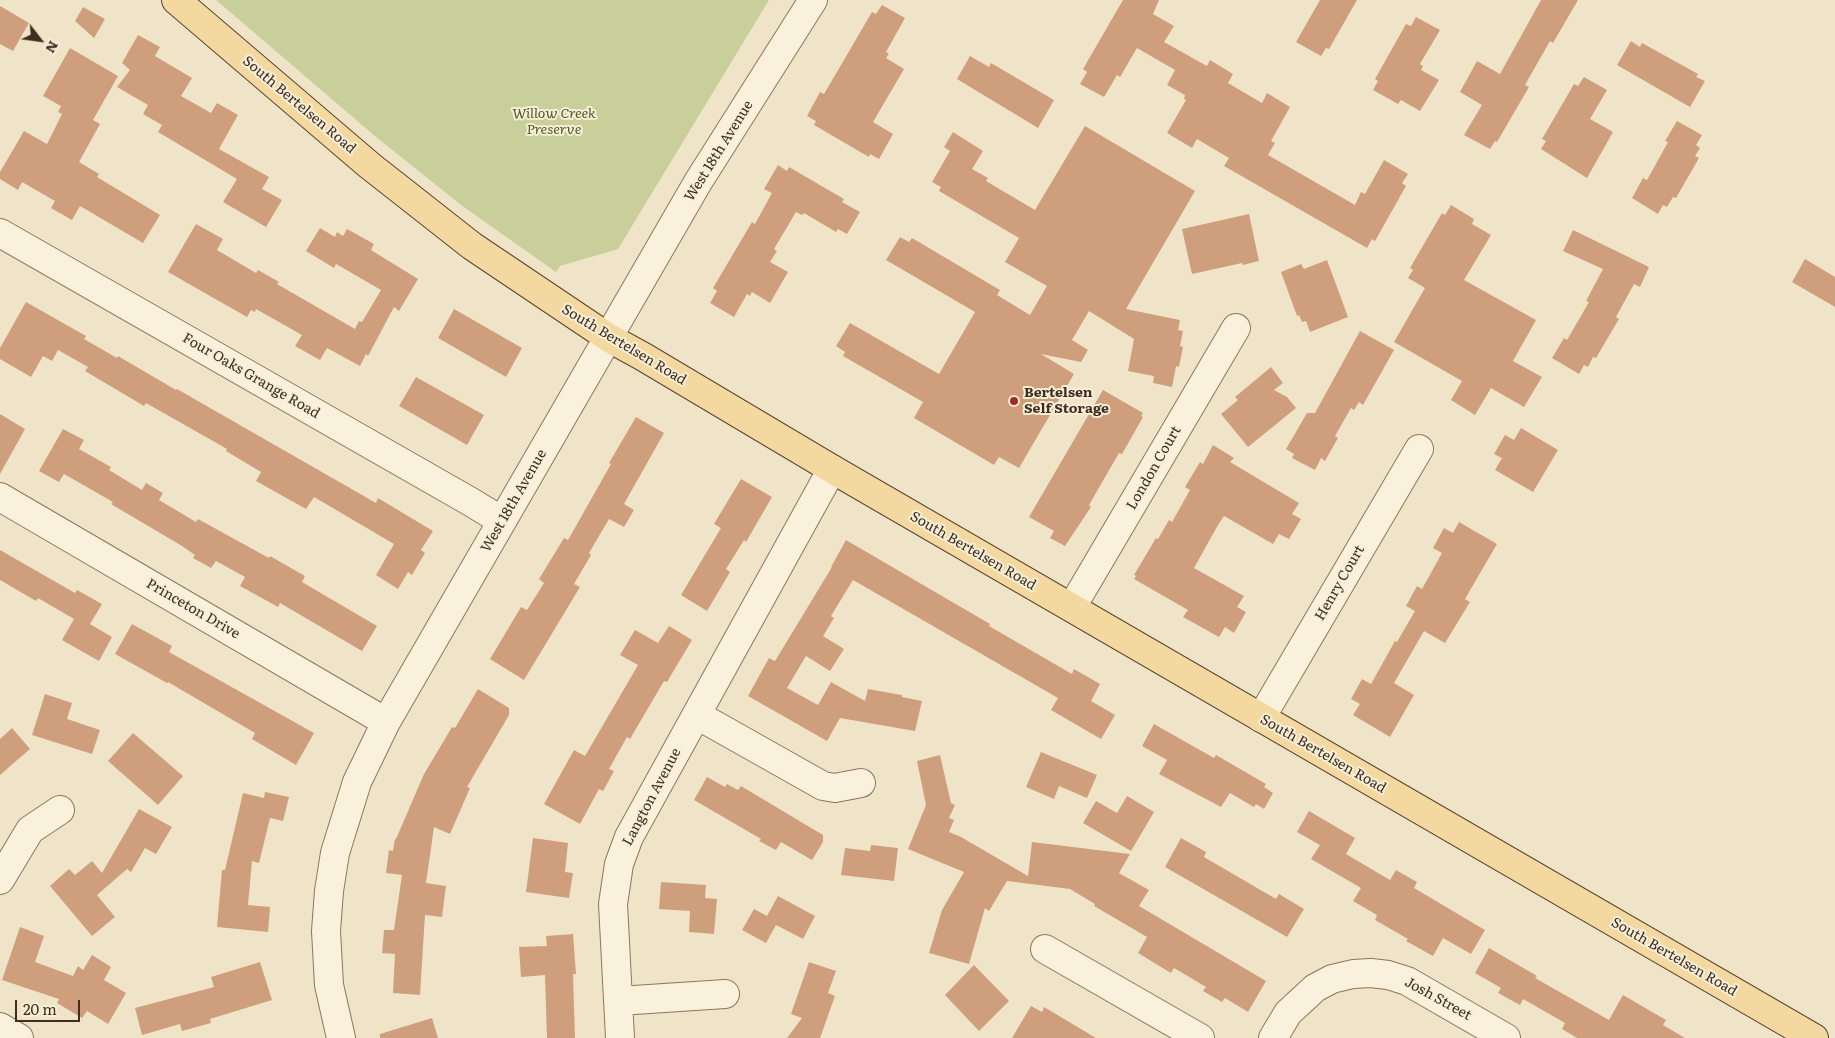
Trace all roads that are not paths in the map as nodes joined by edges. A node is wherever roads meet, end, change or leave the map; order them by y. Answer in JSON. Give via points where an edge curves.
{"nodes":[{"id":1,"x":176,"y":0,"type":"edge"},
{"id":2,"x":813,"y":0,"type":"edge"},
{"id":3,"x":0,"y":233,"type":"edge"},
{"id":4,"x":1236,"y":328,"type":"dead end"},
{"id":5,"x":609,"y":338,"type":"junction"},
{"id":6,"x":1419,"y":449,"type":"dead end"},
{"id":7,"x":832,"y":470,"type":"junction"},
{"id":8,"x":0,"y":497,"type":"edge"},
{"id":9,"x":502,"y":521,"type":"junction"},
{"id":10,"x":1072,"y":607,"type":"junction"},
{"id":11,"x":697,"y":714,"type":"junction"},
{"id":12,"x":1261,"y":718,"type":"junction"},
{"id":13,"x":386,"y":722,"type":"junction"},
{"id":14,"x":861,"y":784,"type":"dead end"},
{"id":15,"x":60,"y":810,"type":"dead end"},
{"id":16,"x":0,"y":880,"type":"edge"},
{"id":17,"x":1045,"y":949,"type":"dead end"},
{"id":18,"x":725,"y":994,"type":"dead end"},
{"id":19,"x":619,"y":1001,"type":"junction"},
{"id":20,"x":0,"y":1026,"type":"edge"},
{"id":21,"x":337,"y":1037,"type":"edge"},
{"id":22,"x":19,"y":1038,"type":"edge"},
{"id":23,"x":620,"y":1038,"type":"edge"},
{"id":24,"x":1200,"y":1038,"type":"edge"},
{"id":25,"x":1273,"y":1038,"type":"edge"},
{"id":26,"x":1506,"y":1038,"type":"edge"},
{"id":27,"x":1814,"y":1038,"type":"edge"}],
"edges":[{"from":1,"to":5,"type":"main road","name":"South Bertelsen Road","via":[[376,171],[472,246]]},
{"from":2,"to":5,"type":"street","name":"West 18th Avenue","via":[[698,182]]},
{"from":3,"to":9,"type":"street","name":"Four Oaks Grange Road"},
{"from":4,"to":10,"type":"street","name":"London Court"},
{"from":5,"to":7,"type":"main road","name":"South Bertelsen Road"},
{"from":5,"to":9,"type":"street","name":"West 18th Avenue"},
{"from":6,"to":12,"type":"street","name":"Henry Court"},
{"from":7,"to":10,"type":"main road","name":"South Bertelsen Road"},
{"from":7,"to":11,"type":"street","name":"Langton Avenue"},
{"from":8,"to":13,"type":"street","name":"Princeton Drive"},
{"from":9,"to":13,"type":"street","name":"West 18th Avenue"},
{"from":10,"to":12,"type":"main road","name":"South Bertelsen Road"},
{"from":11,"to":14,"type":"street","via":[[823,786],[835,788]]},
{"from":11,"to":19,"type":"street","name":"Langton Avenue","via":[[629,837],[619,864],[613,904]]},
{"from":12,"to":27,"type":"main road","name":"South Bertelsen Road"},
{"from":13,"to":21,"type":"street","name":"West 18th Avenue","via":[[357,782],[335,853],[329,891],[326,931]]},
{"from":15,"to":16,"type":"street","via":[[30,830]]},
{"from":17,"to":24,"type":"street"},
{"from":18,"to":19,"type":"street"},
{"from":19,"to":23,"type":"street","name":"Langton Avenue"},
{"from":20,"to":22,"type":"street"},
{"from":25,"to":26,"type":"street","name":"Josh Street","via":[[1288,1013],[1315,988],[1332,979],[1372,973],[1407,981]]}]}
